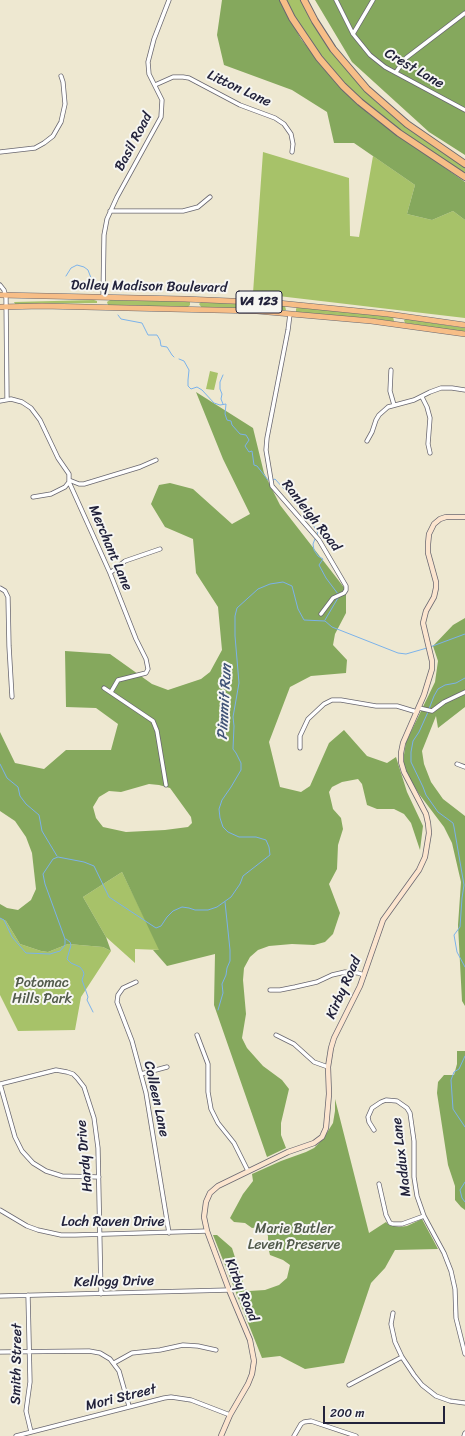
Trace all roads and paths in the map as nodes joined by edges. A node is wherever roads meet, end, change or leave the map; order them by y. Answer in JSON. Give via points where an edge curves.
{"nodes":[{"id":1,"x":169,"y":0,"type":"edge"},
{"id":2,"x":283,"y":0,"type":"edge"},
{"id":3,"x":304,"y":0,"type":"edge"},
{"id":4,"x":336,"y":0,"type":"edge"},
{"id":5,"x":373,"y":0,"type":"edge"},
{"id":6,"x":465,"y":13,"type":"edge"},
{"id":7,"x":353,"y":34,"type":"junction"},
{"id":8,"x":396,"y":72,"type":"junction"},
{"id":9,"x":61,"y":76,"type":"dead end"},
{"id":10,"x":155,"y":85,"type":"junction"},
{"id":11,"x":465,"y":110,"type":"edge"},
{"id":12,"x":0,"y":152,"type":"edge"},
{"id":13,"x":292,"y":152,"type":"dead end"},
{"id":14,"x":465,"y":164,"type":"edge"},
{"id":15,"x":465,"y":177,"type":"edge"},
{"id":16,"x":210,"y":196,"type":"dead end"},
{"id":17,"x":110,"y":211,"type":"junction"},
{"id":18,"x":0,"y":285,"type":"edge"},
{"id":19,"x":3,"y":295,"type":"edge"},
{"id":20,"x":103,"y":297,"type":"junction"},
{"id":21,"x":194,"y":299,"type":"junction"},
{"id":22,"x":291,"y":304,"type":"junction"},
{"id":23,"x":6,"y":306,"type":"junction"},
{"id":24,"x":0,"y":307,"type":"edge"},
{"id":25,"x":103,"y":308,"type":"junction"},
{"id":26,"x":194,"y":309,"type":"junction"},
{"id":27,"x":290,"y":314,"type":"junction"},
{"id":28,"x":400,"y":316,"type":"junction"},
{"id":29,"x":399,"y":324,"type":"junction"},
{"id":30,"x":465,"y":325,"type":"edge"},
{"id":31,"x":465,"y":334,"type":"edge"},
{"id":32,"x":391,"y":370,"type":"dead end"},
{"id":33,"x":465,"y":390,"type":"edge"},
{"id":34,"x":422,"y":397,"type":"junction"},
{"id":35,"x":7,"y":399,"type":"junction"},
{"id":36,"x":0,"y":401,"type":"edge"},
{"id":37,"x":394,"y":405,"type":"junction"},
{"id":38,"x":367,"y":441,"type":"dead end"},
{"id":39,"x":430,"y":453,"type":"dead end"},
{"id":40,"x":156,"y":460,"type":"dead end"},
{"id":41,"x":69,"y":481,"type":"junction"},
{"id":42,"x":33,"y":497,"type":"dead end"},
{"id":43,"x":465,"y":517,"type":"edge"},
{"id":44,"x":160,"y":549,"type":"dead end"},
{"id":45,"x":110,"y":573,"type":"junction"},
{"id":46,"x":0,"y":588,"type":"edge"},
{"id":47,"x":321,"y":614,"type":"dead end"},
{"id":48,"x":104,"y":688,"type":"dead end"},
{"id":49,"x":111,"y":692,"type":"junction"},
{"id":50,"x":465,"y":692,"type":"edge"},
{"id":51,"x":12,"y":697,"type":"dead end"},
{"id":52,"x":419,"y":709,"type":"junction"},
{"id":53,"x":300,"y":748,"type":"dead end"},
{"id":54,"x":457,"y":764,"type":"dead end"},
{"id":55,"x":465,"y":767,"type":"edge"},
{"id":56,"x":166,"y":785,"type":"dead end"},
{"id":57,"x":364,"y":975,"type":"junction"},
{"id":58,"x":136,"y":982,"type":"dead end"},
{"id":59,"x":270,"y":990,"type":"dead end"},
{"id":60,"x":197,"y":1035,"type":"dead end"},
{"id":61,"x":276,"y":1035,"type":"dead end"},
{"id":62,"x":167,"y":1067,"type":"dead end"},
{"id":63,"x":328,"y":1067,"type":"junction"},
{"id":64,"x":142,"y":1074,"type":"junction"},
{"id":65,"x":0,"y":1084,"type":"edge"},
{"id":66,"x":374,"y":1130,"type":"dead end"},
{"id":67,"x":248,"y":1171,"type":"junction"},
{"id":68,"x":99,"y":1177,"type":"junction"},
{"id":69,"x":379,"y":1184,"type":"dead end"},
{"id":70,"x":0,"y":1210,"type":"edge"},
{"id":71,"x":424,"y":1216,"type":"junction"},
{"id":72,"x":207,"y":1231,"type":"junction"},
{"id":73,"x":169,"y":1233,"type":"junction"},
{"id":74,"x":100,"y":1234,"type":"junction"},
{"id":75,"x":229,"y":1290,"type":"junction"},
{"id":76,"x":102,"y":1294,"type":"junction"},
{"id":77,"x":28,"y":1295,"type":"junction"},
{"id":78,"x":0,"y":1296,"type":"edge"},
{"id":79,"x":394,"y":1313,"type":"dead end"},
{"id":80,"x":216,"y":1350,"type":"dead end"},
{"id":81,"x":0,"y":1352,"type":"edge"},
{"id":82,"x":29,"y":1352,"type":"junction"},
{"id":83,"x":465,"y":1354,"type":"edge"},
{"id":84,"x":402,"y":1357,"type":"junction"},
{"id":85,"x":114,"y":1363,"type":"junction"},
{"id":86,"x":349,"y":1385,"type":"dead end"},
{"id":87,"x":465,"y":1403,"type":"edge"},
{"id":88,"x":129,"y":1406,"type":"junction"},
{"id":89,"x":230,"y":1415,"type":"junction"},
{"id":90,"x":31,"y":1432,"type":"junction"},
{"id":91,"x":465,"y":1433,"type":"edge"},
{"id":92,"x":16,"y":1436,"type":"edge"},
{"id":93,"x":220,"y":1436,"type":"edge"},
{"id":94,"x":294,"y":1436,"type":"edge"},
{"id":95,"x":356,"y":1436,"type":"edge"},
{"id":96,"x":464,"y":1436,"type":"edge"}],
"edges":[{"from":1,"to":10,"type":"street","name":"Basil Road","via":[[148,62],[149,74]]},
{"from":2,"to":15,"type":"highway","via":[[319,58],[340,83],[399,133]]},
{"from":3,"to":14,"type":"highway","via":[[333,49],[367,89],[407,124]]},
{"from":4,"to":7,"type":"street","name":"Crest Lane"},
{"from":5,"to":7,"type":"street"},
{"from":6,"to":8,"type":"street","via":[[406,58]]},
{"from":7,"to":8,"type":"street","name":"Crest Lane","via":[[370,55]]},
{"from":8,"to":11,"type":"street","name":"Crest Lane"},
{"from":9,"to":12,"type":"street","via":[[65,104],[61,122],[53,136],[35,148]]},
{"from":10,"to":13,"type":"street","name":"Litton Lane","via":[[173,77],[189,78],[240,105],[275,118],[284,124],[291,134]]},
{"from":10,"to":17,"type":"street","name":"Basil Road","via":[[162,100],[161,117]]},
{"from":16,"to":17,"type":"street","via":[[198,206],[183,212]]},
{"from":17,"to":20,"type":"street","name":"Basil Road","via":[[104,235]]},
{"from":18,"to":19,"type":"street"},
{"from":19,"to":20,"type":"main road","name":"Dolley Madison Boulevard","number":"VA 123"},
{"from":19,"to":23,"type":"street"},
{"from":20,"to":21,"type":"main road","name":"Dolley Madison Boulevard","number":"VA 123"},
{"from":20,"to":25,"type":"main road"},
{"from":21,"to":22,"type":"main road","name":"Dolley Madison Boulevard","number":"VA 123"},
{"from":21,"to":26,"type":"main road"},
{"from":22,"to":27,"type":"main road"},
{"from":22,"to":28,"type":"main road","name":"Dolley Madison Boulevard","number":"VA 123"},
{"from":23,"to":24,"type":"main road","name":"Dolley Madison Boulevard","number":"VA 123"},
{"from":23,"to":25,"type":"main road","name":"Dolley Madison Boulevard","number":"VA 123"},
{"from":23,"to":35,"type":"street"},
{"from":25,"to":26,"type":"main road","name":"Dolley Madison Boulevard","number":"VA 123"},
{"from":26,"to":27,"type":"main road","name":"Dolley Madison Boulevard","number":"VA 123"},
{"from":27,"to":29,"type":"main road","name":"Dolley Madison Boulevard","number":"VA 123"},
{"from":27,"to":47,"type":"street","name":"Ranleigh Road","via":[[267,438],[267,463],[272,486],[321,544],[346,586],[344,593],[333,598]]},
{"from":28,"to":29,"type":"main road"},
{"from":28,"to":30,"type":"main road","name":"Dolley Madison Boulevard","number":"VA 123"},
{"from":29,"to":31,"type":"main road","name":"Dolley Madison Boulevard","number":"VA 123"},
{"from":32,"to":37,"type":"street","via":[[390,391]]},
{"from":33,"to":34,"type":"street","via":[[441,388]]},
{"from":34,"to":37,"type":"street"},
{"from":34,"to":39,"type":"street","via":[[430,418]]},
{"from":35,"to":36,"type":"street"},
{"from":35,"to":41,"type":"street","name":"Merchant Lane","via":[[22,402],[35,412],[69,474]]},
{"from":37,"to":38,"type":"street","via":[[379,414]]},
{"from":40,"to":41,"type":"street","via":[[84,484]]},
{"from":41,"to":42,"type":"street","via":[[65,487],[51,494]]},
{"from":41,"to":45,"type":"street","name":"Merchant Lane"},
{"from":43,"to":52,"type":"main road","name":"Kirby Road","via":[[440,519],[430,531],[428,548],[436,585],[434,597],[426,611],[424,626],[432,672]]},
{"from":44,"to":45,"type":"street","via":[[125,561]]},
{"from":45,"to":49,"type":"street","name":"Merchant Lane","via":[[148,669],[144,675],[118,680]]},
{"from":46,"to":51,"type":"street","via":[[6,591],[8,598]]},
{"from":48,"to":49,"type":"street"},
{"from":49,"to":56,"type":"street","via":[[152,719],[155,724]]},
{"from":50,"to":52,"type":"street","via":[[444,702],[434,711]]},
{"from":52,"to":53,"type":"street","via":[[332,700],[318,709],[304,724]]},
{"from":52,"to":57,"type":"main road","name":"Kirby Road","via":[[403,745],[401,759],[404,772],[428,820],[426,852],[421,867],[381,925]]},
{"from":54,"to":55,"type":"street"},
{"from":57,"to":59,"type":"street","via":[[345,972],[317,982]]},
{"from":57,"to":63,"type":"main road","name":"Kirby Road","via":[[334,1038]]},
{"from":58,"to":64,"type":"street","name":"Colleen Lane","via":[[123,988],[117,1002]]},
{"from":60,"to":67,"type":"street","via":[[208,1064],[211,1109],[218,1123],[234,1143]]},
{"from":61,"to":63,"type":"street","via":[[294,1044],[314,1062]]},
{"from":62,"to":64,"type":"street"},
{"from":63,"to":67,"type":"main road","name":"Kirby Road","via":[[328,1113],[322,1137],[314,1143]]},
{"from":64,"to":73,"type":"street","name":"Colleen Lane"},
{"from":65,"to":68,"type":"street","via":[[15,1136],[22,1150],[33,1162],[46,1171],[62,1176]]},
{"from":65,"to":68,"type":"street","name":"Hardy Drive","via":[[56,1070],[67,1072],[77,1078],[87,1093],[94,1118]]},
{"from":66,"to":71,"type":"street","name":"Maddux Lane","via":[[368,1117],[372,1108],[381,1102],[398,1102],[410,1113],[414,1142],[415,1187]]},
{"from":67,"to":72,"type":"main road","name":"Kirby Road","via":[[226,1181],[210,1193],[204,1210]]},
{"from":68,"to":74,"type":"street","name":"Hardy Drive"},
{"from":69,"to":71,"type":"street","via":[[390,1223],[402,1224]]},
{"from":70,"to":74,"type":"street","name":"Loch Raven Drive","via":[[16,1221],[38,1230],[61,1234]]},
{"from":71,"to":83,"type":"street","name":"Maddux Lane","via":[[451,1271],[455,1288],[456,1318]]},
{"from":72,"to":73,"type":"street","name":"Loch Raven Drive"},
{"from":72,"to":75,"type":"main road","name":"Kirby Road"},
{"from":73,"to":74,"type":"street","name":"Loch Raven Drive"},
{"from":74,"to":76,"type":"street","name":"Hardy Drive"},
{"from":75,"to":76,"type":"street","name":"Kellogg Drive"},
{"from":75,"to":89,"type":"main road","name":"Kirby Road","via":[[250,1340],[254,1361],[248,1384]]},
{"from":76,"to":77,"type":"street","name":"Kellogg Drive"},
{"from":77,"to":78,"type":"street","name":"Kellogg Drive"},
{"from":77,"to":82,"type":"street","name":"Smith Street"},
{"from":79,"to":84,"type":"street","via":[[391,1324]]},
{"from":80,"to":85,"type":"street","via":[[183,1345],[132,1353]]},
{"from":81,"to":82,"type":"street"},
{"from":82,"to":85,"type":"street","via":[[89,1351],[100,1353]]},
{"from":82,"to":90,"type":"street","name":"Smith Street","via":[[30,1382],[26,1411]]},
{"from":84,"to":86,"type":"street"},
{"from":84,"to":87,"type":"street","via":[[429,1391],[443,1399]]},
{"from":85,"to":88,"type":"street","via":[[122,1377]]},
{"from":88,"to":89,"type":"street","name":"Mori Street","via":[[179,1397]]},
{"from":88,"to":90,"type":"street","name":"Mori Street"},
{"from":89,"to":93,"type":"main road","name":"Kirby Road"},
{"from":90,"to":92,"type":"street","name":"Mori Street"},
{"from":91,"to":96,"type":"street"},
{"from":94,"to":95,"type":"street","via":[[301,1424],[311,1421]]}]}
